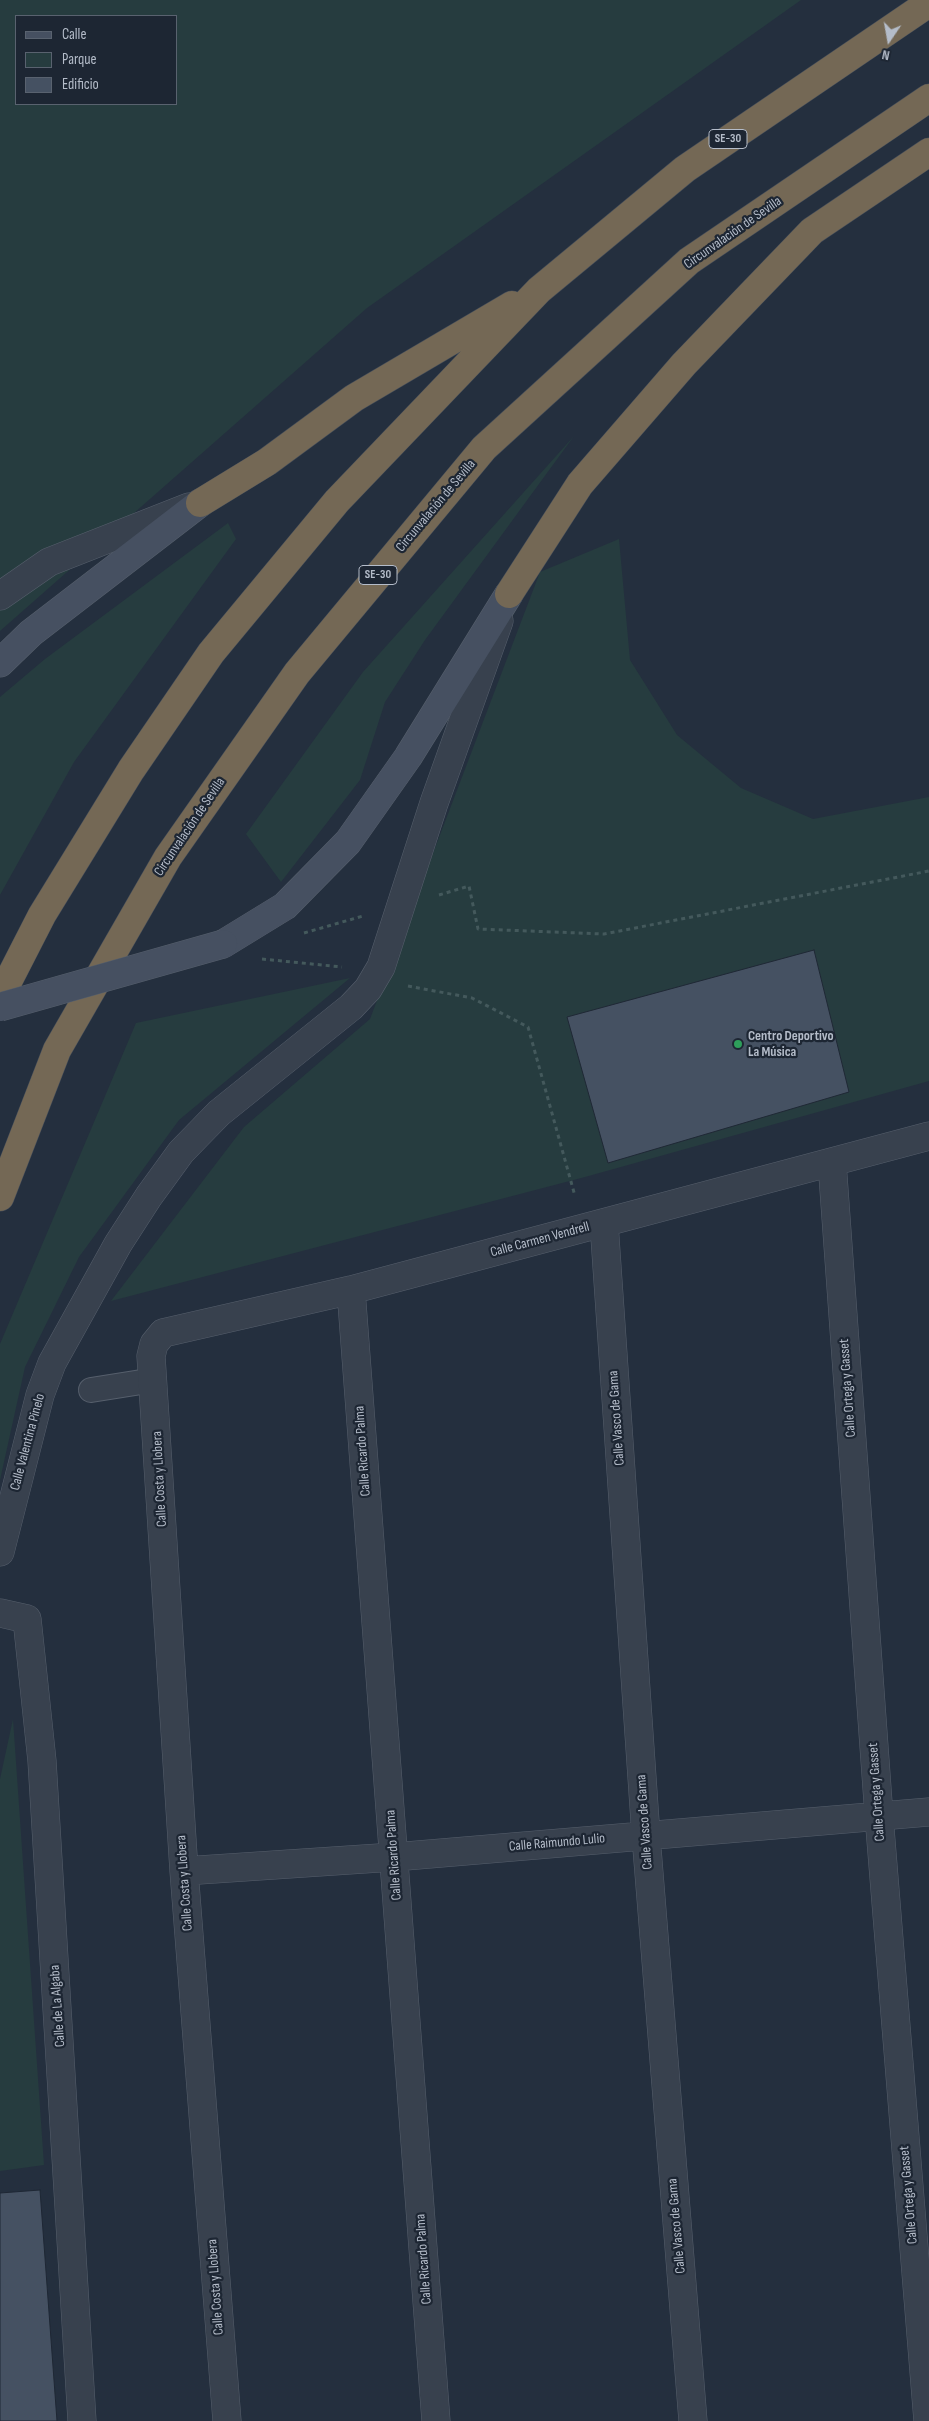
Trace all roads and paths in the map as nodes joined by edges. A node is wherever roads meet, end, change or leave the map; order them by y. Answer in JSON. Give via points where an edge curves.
{"nodes":[{"id":1,"x":929,"y":3,"type":"edge"},
{"id":2,"x":929,"y":98,"type":"edge"},
{"id":3,"x":929,"y":152,"type":"edge"},
{"id":4,"x":539,"y":290,"type":"junction"},
{"id":5,"x":200,"y":503,"type":"junction"},
{"id":6,"x":508,"y":594,"type":"junction"},
{"id":7,"x":0,"y":596,"type":"edge"},
{"id":8,"x":0,"y":663,"type":"edge"},
{"id":9,"x":929,"y":871,"type":"edge"},
{"id":10,"x":432,"y":897,"type":"dead end"},
{"id":11,"x":367,"y":916,"type":"dead end"},
{"id":12,"x":302,"y":934,"type":"dead end"},
{"id":13,"x":255,"y":959,"type":"dead end"},
{"id":14,"x":347,"y":968,"type":"dead end"},
{"id":15,"x":405,"y":986,"type":"dead end"},
{"id":16,"x":0,"y":997,"type":"edge"},
{"id":17,"x":0,"y":1007,"type":"edge"},
{"id":18,"x":929,"y":1136,"type":"edge"},
{"id":19,"x":832,"y":1162,"type":"junction"},
{"id":20,"x":0,"y":1197,"type":"edge"},
{"id":21,"x":594,"y":1225,"type":"junction"},
{"id":22,"x":351,"y":1290,"type":"junction"},
{"id":23,"x":154,"y":1344,"type":"joint"},
{"id":24,"x":154,"y":1380,"type":"junction"},
{"id":25,"x":90,"y":1390,"type":"dead end"},
{"id":26,"x":0,"y":1552,"type":"edge"},
{"id":27,"x":0,"y":1613,"type":"edge"},
{"id":28,"x":929,"y":1812,"type":"edge"},
{"id":29,"x":879,"y":1816,"type":"junction"},
{"id":30,"x":646,"y":1836,"type":"junction"},
{"id":31,"x":394,"y":1857,"type":"junction"},
{"id":32,"x":184,"y":1871,"type":"junction"},
{"id":33,"x":82,"y":2421,"type":"edge"},
{"id":34,"x":227,"y":2421,"type":"edge"},
{"id":35,"x":436,"y":2421,"type":"edge"},
{"id":36,"x":693,"y":2421,"type":"edge"},
{"id":37,"x":928,"y":2421,"type":"edge"}],
"edges":[{"from":1,"to":4,"type":"highway","number":"SE-30","via":[[685,169]]},
{"from":2,"to":20,"type":"highway","name":"Circunvalación de Sevilla","number":"SE-30","via":[[690,262],[484,448],[297,674],[168,857],[57,1050]]},
{"from":3,"to":6,"type":"highway","via":[[812,231],[684,364],[580,484]]},
{"from":4,"to":5,"type":"highway","via":[[354,398],[267,462]]},
{"from":4,"to":16,"type":"highway","number":"SE-30","via":[[338,501],[211,653],[131,770],[52,899]]},
{"from":5,"to":7,"type":"street","via":[[49,562]]},
{"from":5,"to":8,"type":"main road","via":[[32,633]]},
{"from":6,"to":17,"type":"main road","bridge":true,"via":[[408,757],[348,842],[284,906],[223,944]]},
{"from":6,"to":26,"type":"street","name":"Calle Valentina Pinelo","via":[[434,803],[381,967],[368,989],[332,1024],[219,1112],[181,1152],[149,1196],[118,1244],[52,1363],[40,1395]]},
{"from":9,"to":10,"type":"path","via":[[604,934],[478,929],[469,886]]},
{"from":11,"to":12,"type":"path"},
{"from":13,"to":14,"type":"path"},
{"from":15,"to":21,"type":"path","via":[[472,998],[528,1028]]},
{"from":18,"to":19,"type":"street","name":"Calle Carmen Vendrell"},
{"from":19,"to":21,"type":"street","name":"Calle Carmen Vendrell"},
{"from":19,"to":29,"type":"street","name":"Calle Ortega y Gasset"},
{"from":21,"to":22,"type":"street","name":"Calle Carmen Vendrell"},
{"from":21,"to":30,"type":"street","name":"Calle Vasco de Gama"},
{"from":22,"to":23,"type":"street","name":"Calle Carmen Vendrell","via":[[163,1333]]},
{"from":22,"to":31,"type":"street","name":"Calle Ricardo Palma"},
{"from":23,"to":24,"type":"street","name":"Calle Costa y Llobera","via":[[151,1356]]},
{"from":24,"to":25,"type":"street"},
{"from":24,"to":32,"type":"street","name":"Calle Costa y Llobera"},
{"from":27,"to":33,"type":"street","name":"Calle de La Algaba","via":[[27,1619],[42,1761]]},
{"from":28,"to":29,"type":"street","name":"Calle Raimundo Lulio"},
{"from":29,"to":30,"type":"street","name":"Calle Raimundo Lulio"},
{"from":29,"to":37,"type":"street","name":"Calle Ortega y Gasset"},
{"from":30,"to":31,"type":"street","name":"Calle Raimundo Lulio"},
{"from":30,"to":36,"type":"street","name":"Calle Vasco de Gama"},
{"from":31,"to":32,"type":"street","name":"Calle Raimundo Lulio"},
{"from":31,"to":35,"type":"street","name":"Calle Ricardo Palma"},
{"from":32,"to":34,"type":"street","name":"Calle Costa y Llobera"}]}
